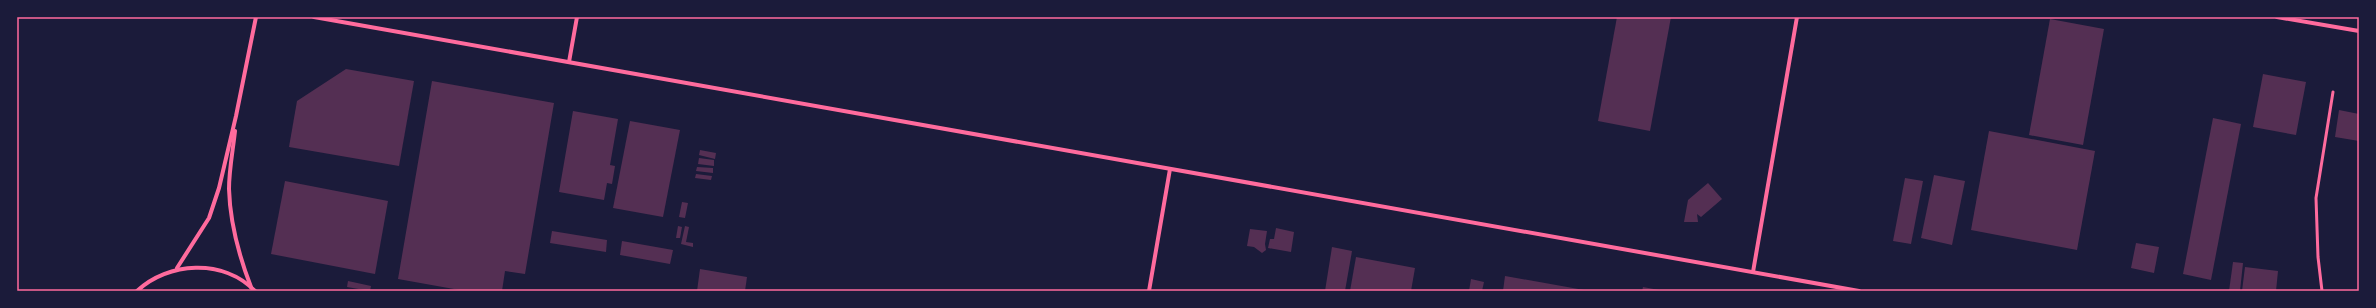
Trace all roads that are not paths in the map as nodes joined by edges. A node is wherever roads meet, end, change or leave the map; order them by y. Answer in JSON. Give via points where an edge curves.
{"nodes":[{"id":1,"x":256,"y":17,"type":"edge"},
{"id":2,"x":314,"y":17,"type":"edge"},
{"id":3,"x":577,"y":17,"type":"edge"},
{"id":4,"x":1797,"y":17,"type":"edge"},
{"id":5,"x":2277,"y":17,"type":"edge"},
{"id":6,"x":2359,"y":31,"type":"edge"},
{"id":7,"x":569,"y":62,"type":"junction"},
{"id":8,"x":2333,"y":92,"type":"dead end"},
{"id":9,"x":236,"y":116,"type":"junction"},
{"id":10,"x":1170,"y":169,"type":"junction"},
{"id":11,"x":177,"y":268,"type":"junction"},
{"id":12,"x":1753,"y":272,"type":"junction"},
{"id":13,"x":253,"y":289,"type":"edge"},
{"id":14,"x":137,"y":291,"type":"edge"},
{"id":15,"x":1149,"y":291,"type":"edge"},
{"id":16,"x":1859,"y":291,"type":"edge"},
{"id":17,"x":2322,"y":291,"type":"edge"}],
"edges":[{"from":1,"to":9,"type":"street"},
{"from":2,"to":7,"type":"street"},
{"from":3,"to":7,"type":"street"},
{"from":4,"to":12,"type":"street"},
{"from":5,"to":6,"type":"street"},
{"from":7,"to":10,"type":"street"},
{"from":8,"to":17,"type":"lane","via":[[2316,198]]},
{"from":9,"to":11,"type":"street","via":[[209,218]]},
{"from":9,"to":13,"type":"street","via":[[230,189],[233,227],[240,258]]},
{"from":10,"to":12,"type":"street"},
{"from":10,"to":15,"type":"street"},
{"from":11,"to":13,"type":"street","via":[[204,267],[229,274]]},
{"from":11,"to":14,"type":"street","via":[[148,280]]},
{"from":12,"to":16,"type":"street"}]}
